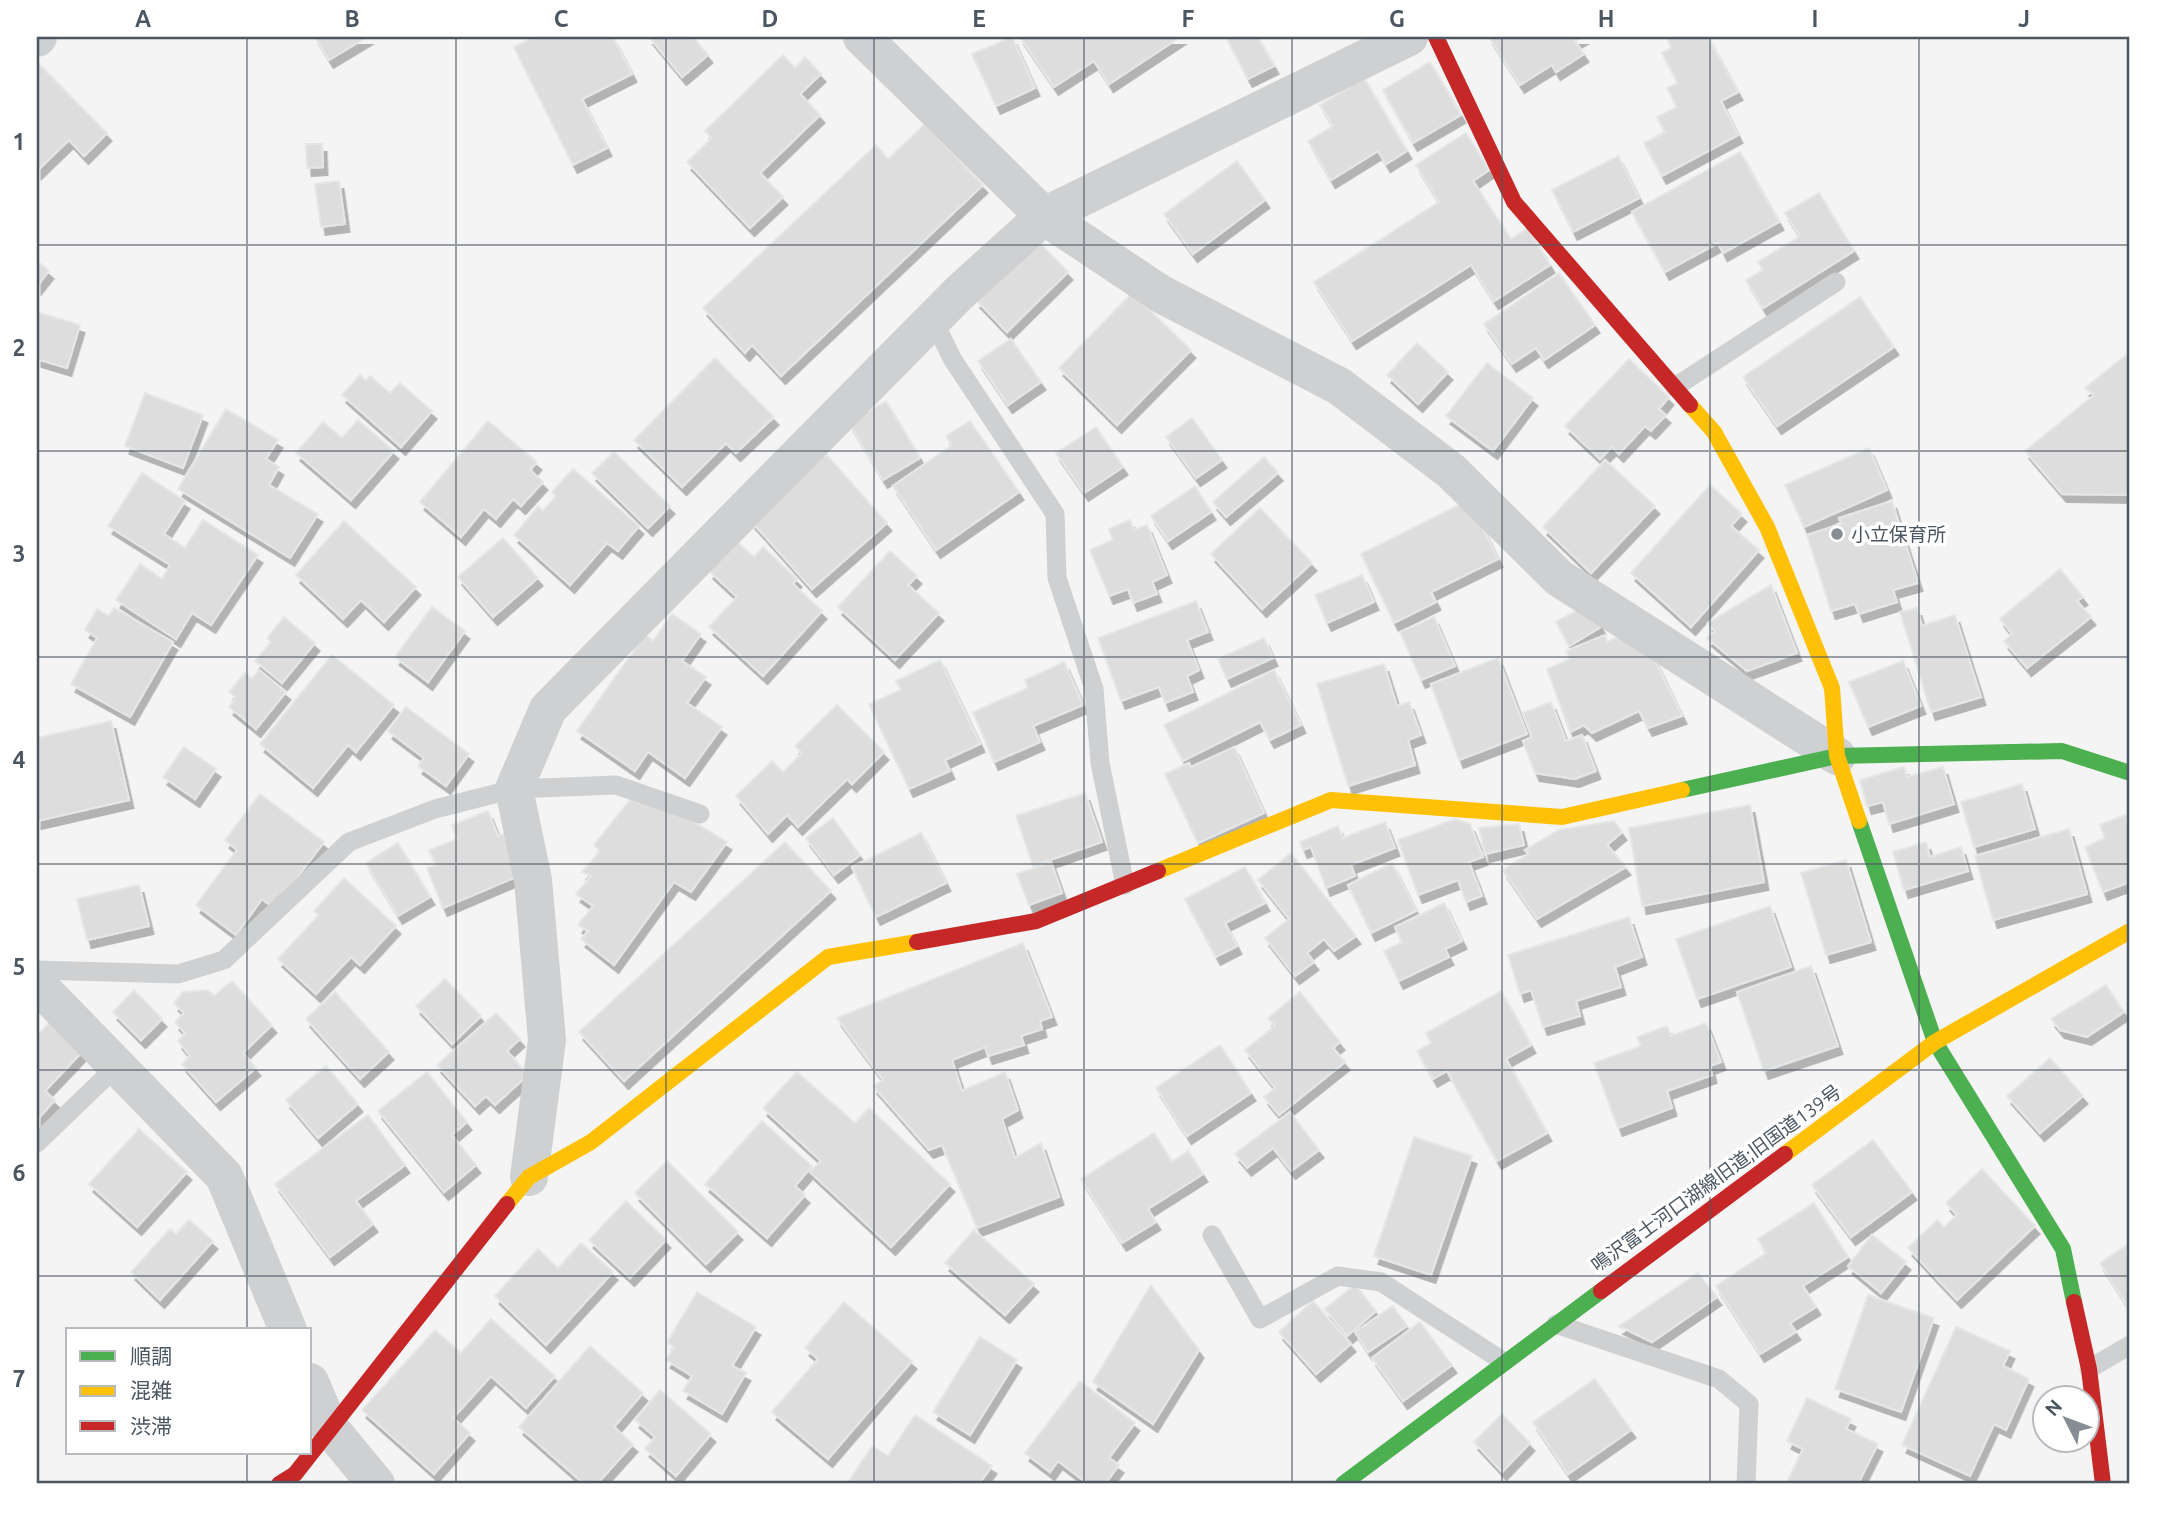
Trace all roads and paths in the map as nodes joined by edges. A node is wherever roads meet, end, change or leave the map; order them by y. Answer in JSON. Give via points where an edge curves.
{"nodes":[{"id":1,"x":862,"y":37,"type":"edge"},
{"id":2,"x":1409,"y":37,"type":"edge"},
{"id":3,"x":1436,"y":37,"type":"edge"},
{"id":4,"x":1045,"y":216,"type":"junction"},
{"id":5,"x":1836,"y":282,"type":"dead end"},
{"id":6,"x":933,"y":320,"type":"junction"},
{"id":7,"x":1675,"y":387,"type":"junction"},
{"id":8,"x":1837,"y":756,"type":"junction"},
{"id":9,"x":2130,"y":773,"type":"edge"},
{"id":10,"x":514,"y":789,"type":"junction"},
{"id":11,"x":700,"y":814,"type":"dead end"},
{"id":12,"x":1125,"y":885,"type":"junction"},
{"id":13,"x":2130,"y":930,"type":"edge"},
{"id":14,"x":37,"y":971,"type":"edge"},
{"id":15,"x":37,"y":984,"type":"edge"},
{"id":16,"x":1935,"y":1042,"type":"junction"},
{"id":17,"x":117,"y":1066,"type":"junction"},
{"id":18,"x":37,"y":1143,"type":"edge"},
{"id":19,"x":529,"y":1177,"type":"junction"},
{"id":20,"x":1212,"y":1234,"type":"dead end"},
{"id":21,"x":1555,"y":1323,"type":"junction"},
{"id":22,"x":287,"y":1328,"type":"edge"},
{"id":23,"x":2130,"y":1345,"type":"edge"},
{"id":24,"x":1504,"y":1362,"type":"junction"},
{"id":25,"x":2089,"y":1368,"type":"junction"},
{"id":26,"x":312,"y":1387,"type":"edge"},
{"id":27,"x":329,"y":1427,"type":"junction"},
{"id":28,"x":312,"y":1450,"type":"edge"},
{"id":29,"x":309,"y":1454,"type":"edge"},
{"id":30,"x":279,"y":1484,"type":"edge"},
{"id":31,"x":376,"y":1484,"type":"edge"},
{"id":32,"x":1343,"y":1484,"type":"edge"},
{"id":33,"x":1746,"y":1484,"type":"edge"},
{"id":34,"x":2103,"y":1484,"type":"edge"}],
"edges":[{"from":1,"to":4,"type":"street"},
{"from":2,"to":4,"type":"street"},
{"from":3,"to":7,"type":"street","via":[[1514,202]]},
{"from":4,"to":6,"type":"street"},
{"from":4,"to":8,"type":"street","via":[[1161,294],[1339,386],[1451,471],[1559,578]]},
{"from":5,"to":7,"type":"lane"},
{"from":6,"to":10,"type":"street","via":[[548,709]]},
{"from":6,"to":12,"type":"lane","via":[[953,359],[1055,514],[1057,578],[1094,689],[1100,763]]},
{"from":7,"to":8,"type":"street","via":[[1714,432],[1767,527],[1832,688]]},
{"from":8,"to":9,"type":"street","via":[[2062,751]]},
{"from":8,"to":12,"type":"street","via":[[1562,817],[1331,800]]},
{"from":8,"to":16,"type":"street"},
{"from":10,"to":11,"type":"lane","via":[[616,785]]},
{"from":10,"to":14,"type":"lane","via":[[435,809],[349,842],[224,960],[178,974]]},
{"from":10,"to":19,"type":"street","via":[[533,880],[547,1040]]},
{"from":12,"to":19,"type":"street","via":[[1036,921],[828,957],[590,1142]]},
{"from":13,"to":16,"type":"street","name":"鳴沢富士河口湖線旧道;旧国道139号"},
{"from":15,"to":17,"type":"street"},
{"from":16,"to":21,"type":"street","name":"鳴沢富士河口湖線旧道;旧国道139号"},
{"from":16,"to":25,"type":"street","via":[[2063,1249]]},
{"from":17,"to":18,"type":"lane"},
{"from":17,"to":22,"type":"street","via":[[224,1176]]},
{"from":19,"to":27,"type":"street"},
{"from":20,"to":24,"type":"lane","via":[[1260,1319],[1338,1276],[1381,1282]]},
{"from":21,"to":24,"type":"street","name":"鳴沢富士河口湖線旧道;旧国道139号"},
{"from":21,"to":33,"type":"lane","via":[[1719,1379],[1749,1404]]},
{"from":23,"to":25,"type":"lane"},
{"from":24,"to":32,"type":"street","name":"鳴沢富士河口湖線旧道;旧国道139号"},
{"from":25,"to":34,"type":"street"},
{"from":26,"to":27,"type":"street"},
{"from":27,"to":28,"type":"street"},
{"from":27,"to":31,"type":"street"},
{"from":29,"to":30,"type":"street","via":[[295,1474]]}]}
